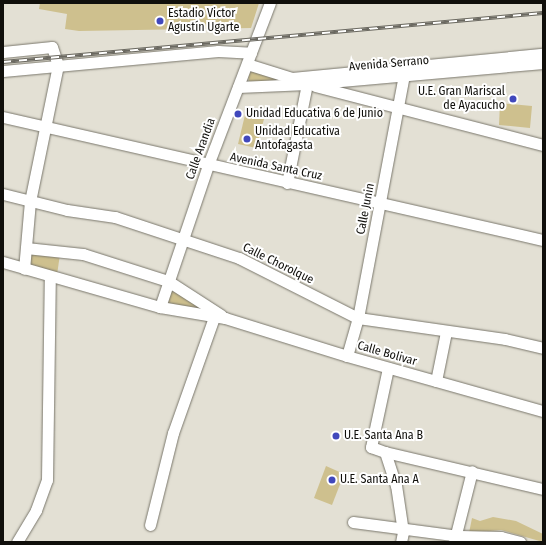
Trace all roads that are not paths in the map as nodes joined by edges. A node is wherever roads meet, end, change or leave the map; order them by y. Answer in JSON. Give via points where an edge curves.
{"nodes":[{"id":1,"x":270,"y":3,"type":"edge"},
{"id":2,"x":3,"y":52,"type":"edge"},
{"id":3,"x":251,"y":53,"type":"junction"},
{"id":4,"x":543,"y":54,"type":"edge"},
{"id":5,"x":543,"y":63,"type":"edge"},
{"id":6,"x":247,"y":64,"type":"junction"},
{"id":7,"x":58,"y":65,"type":"junction"},
{"id":8,"x":405,"y":71,"type":"junction"},
{"id":9,"x":3,"y":72,"type":"edge"},
{"id":10,"x":307,"y":80,"type":"junction"},
{"id":11,"x":238,"y":87,"type":"junction"},
{"id":12,"x":398,"y":108,"type":"junction"},
{"id":13,"x":3,"y":117,"type":"edge"},
{"id":14,"x":47,"y":127,"type":"junction"},
{"id":15,"x":543,"y":145,"type":"edge"},
{"id":16,"x":208,"y":165,"type":"junction"},
{"id":17,"x":287,"y":183,"type":"junction"},
{"id":18,"x":3,"y":194,"type":"edge"},
{"id":19,"x":30,"y":201,"type":"junction"},
{"id":20,"x":380,"y":202,"type":"junction"},
{"id":21,"x":182,"y":240,"type":"junction"},
{"id":22,"x":543,"y":240,"type":"edge"},
{"id":23,"x":26,"y":248,"type":"junction"},
{"id":24,"x":3,"y":262,"type":"edge"},
{"id":25,"x":24,"y":269,"type":"junction"},
{"id":26,"x":50,"y":276,"type":"junction"},
{"id":27,"x":168,"y":281,"type":"junction"},
{"id":28,"x":160,"y":306,"type":"junction"},
{"id":29,"x":214,"y":316,"type":"junction"},
{"id":30,"x":225,"y":318,"type":"junction"},
{"id":31,"x":358,"y":318,"type":"junction"},
{"id":32,"x":446,"y":332,"type":"junction"},
{"id":33,"x":543,"y":348,"type":"edge"},
{"id":34,"x":348,"y":356,"type":"junction"},
{"id":35,"x":388,"y":368,"type":"junction"},
{"id":36,"x":436,"y":381,"type":"junction"},
{"id":37,"x":543,"y":411,"type":"edge"},
{"id":38,"x":385,"y":452,"type":"junction"},
{"id":39,"x":472,"y":471,"type":"junction"},
{"id":40,"x":543,"y":489,"type":"edge"},
{"id":41,"x":353,"y":522,"type":"dead end"},
{"id":42,"x":150,"y":525,"type":"dead end"},
{"id":43,"x":403,"y":530,"type":"junction"},
{"id":44,"x":455,"y":539,"type":"edge"},
{"id":45,"x":17,"y":542,"type":"edge"},
{"id":46,"x":401,"y":542,"type":"edge"},
{"id":47,"x":520,"y":542,"type":"edge"}],
"edges":[{"from":1,"to":3,"type":"street","name":"Calle Arandia"},
{"from":2,"to":7,"type":"street","via":[[52,47]]},
{"from":3,"to":6,"type":"street","name":"Calle Arandia"},
{"from":3,"to":7,"type":"street","via":[[218,51]]},
{"from":4,"to":8,"type":"street","name":"Avenida Serrano"},
{"from":5,"to":8,"type":"street","name":"Avenida Serrano"},
{"from":6,"to":10,"type":"street","name":"Avenida Serrano"},
{"from":6,"to":11,"type":"street","name":"Calle Arandia"},
{"from":7,"to":9,"type":"street"},
{"from":7,"to":14,"type":"street"},
{"from":8,"to":10,"type":"street","name":"Avenida Serrano"},
{"from":8,"to":12,"type":"street","name":"Calle Junin"},
{"from":10,"to":11,"type":"street","name":"Avenida Serrano"},
{"from":10,"to":12,"type":"street"},
{"from":10,"to":17,"type":"street"},
{"from":11,"to":16,"type":"street","name":"Calle Arandia"},
{"from":12,"to":15,"type":"street"},
{"from":12,"to":20,"type":"street","name":"Calle Junin"},
{"from":13,"to":14,"type":"street","name":"Avenida Santa Cruz"},
{"from":14,"to":16,"type":"street","name":"Avenida Santa Cruz"},
{"from":14,"to":19,"type":"street"},
{"from":16,"to":17,"type":"street","name":"Avenida Santa Cruz"},
{"from":16,"to":21,"type":"street","name":"Calle Arandia"},
{"from":17,"to":20,"type":"street","name":"Avenida Santa Cruz"},
{"from":18,"to":19,"type":"street","name":"Calle Chorolque"},
{"from":19,"to":21,"type":"street","name":"Calle Chorolque","via":[[115,217]]},
{"from":19,"to":23,"type":"street"},
{"from":20,"to":22,"type":"street","name":"Avenida Santa Cruz"},
{"from":20,"to":31,"type":"street","name":"Calle Junin"},
{"from":21,"to":27,"type":"street","name":"Calle Arandia"},
{"from":21,"to":31,"type":"street","name":"Calle Chorolque","via":[[238,258]]},
{"from":23,"to":25,"type":"street"},
{"from":23,"to":27,"type":"street","via":[[83,254]]},
{"from":24,"to":25,"type":"street"},
{"from":25,"to":26,"type":"street"},
{"from":26,"to":28,"type":"street"},
{"from":26,"to":45,"type":"street","via":[[47,480],[36,510]]},
{"from":27,"to":28,"type":"street","name":"Calle Arandia"},
{"from":27,"to":30,"type":"street"},
{"from":28,"to":29,"type":"street"},
{"from":29,"to":30,"type":"street"},
{"from":29,"to":42,"type":"street","via":[[173,433]]},
{"from":30,"to":34,"type":"street","name":"Calle Bolivar"},
{"from":31,"to":32,"type":"street","name":"Calle Chorolque"},
{"from":31,"to":34,"type":"street","name":"Calle Junin"},
{"from":32,"to":33,"type":"street","name":"Calle Chorolque","via":[[505,339]]},
{"from":32,"to":36,"type":"street"},
{"from":34,"to":35,"type":"street","name":"Calle Bolivar"},
{"from":35,"to":36,"type":"street","name":"Calle Bolivar"},
{"from":35,"to":38,"type":"street","via":[[371,446]]},
{"from":36,"to":37,"type":"street","name":"Calle Bolivar"},
{"from":38,"to":39,"type":"street"},
{"from":38,"to":43,"type":"street","via":[[396,485]]},
{"from":39,"to":40,"type":"street"},
{"from":39,"to":44,"type":"street"},
{"from":41,"to":43,"type":"street","via":[[392,526]]},
{"from":43,"to":44,"type":"street"},
{"from":43,"to":46,"type":"street"},
{"from":44,"to":47,"type":"street","via":[[501,537]]}]}
